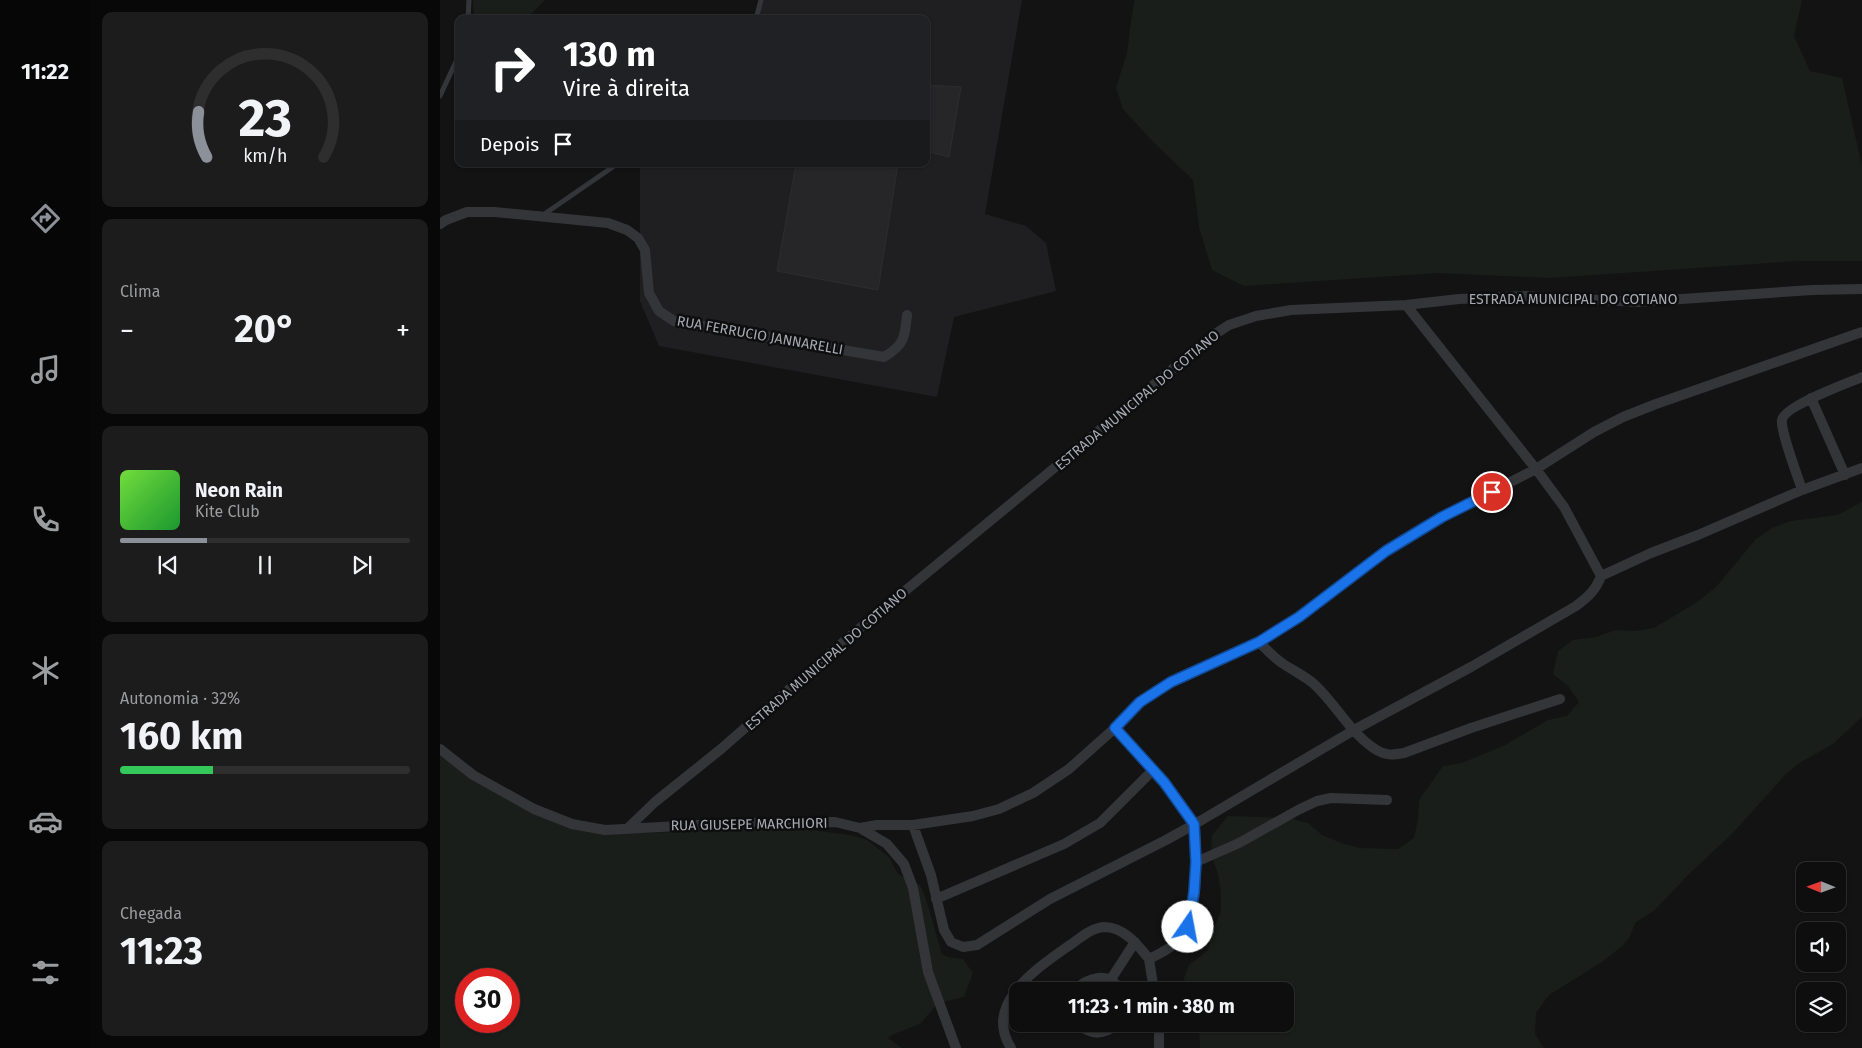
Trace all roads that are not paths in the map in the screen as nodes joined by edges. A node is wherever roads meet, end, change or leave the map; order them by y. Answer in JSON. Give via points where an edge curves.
{"nodes":[{"id":1,"x":469,"y":0,"type":"edge"},
{"id":2,"x":761,"y":0,"type":"edge"},
{"id":3,"x":468,"y":15,"type":"edge"},
{"id":4,"x":757,"y":15,"type":"edge"},
{"id":5,"x":455,"y":64,"type":"edge"},
{"id":6,"x":440,"y":96,"type":"edge"},
{"id":7,"x":613,"y":167,"type":"edge"},
{"id":8,"x":541,"y":217,"type":"junction"},
{"id":9,"x":440,"y":224,"type":"edge"},
{"id":10,"x":1862,"y":289,"type":"edge"},
{"id":11,"x":1406,"y":305,"type":"junction"},
{"id":12,"x":907,"y":315,"type":"dead end"},
{"id":13,"x":1862,"y":332,"type":"edge"},
{"id":14,"x":1862,"y":377,"type":"edge"},
{"id":15,"x":1811,"y":398,"type":"junction"},
{"id":16,"x":1862,"y":468,"type":"edge"},
{"id":17,"x":1536,"y":469,"type":"junction"},
{"id":18,"x":1845,"y":475,"type":"junction"},
{"id":19,"x":1802,"y":490,"type":"junction"},
{"id":20,"x":1601,"y":576,"type":"junction"},
{"id":21,"x":1259,"y":642,"type":"junction"},
{"id":22,"x":1560,"y":699,"type":"dead end"},
{"id":23,"x":1115,"y":728,"type":"junction"},
{"id":24,"x":1354,"y":730,"type":"junction"},
{"id":25,"x":440,"y":749,"type":"edge"},
{"id":26,"x":1153,"y":770,"type":"junction"},
{"id":27,"x":1387,"y":800,"type":"dead end"},
{"id":28,"x":1194,"y":824,"type":"junction"},
{"id":29,"x":913,"y":825,"type":"junction"},
{"id":30,"x":629,"y":827,"type":"junction"},
{"id":31,"x":860,"y":828,"type":"junction"},
{"id":32,"x":1196,"y":862,"type":"junction"},
{"id":33,"x":936,"y":899,"type":"junction"},
{"id":34,"x":1135,"y":942,"type":"junction"},
{"id":35,"x":1149,"y":959,"type":"junction"},
{"id":36,"x":1111,"y":979,"type":"junction"},
{"id":37,"x":1085,"y":982,"type":"edge"},
{"id":38,"x":1113,"y":982,"type":"edge"},
{"id":39,"x":1153,"y":982,"type":"edge"},
{"id":40,"x":1090,"y":1032,"type":"edge"},
{"id":41,"x":1104,"y":1032,"type":"edge"},
{"id":42,"x":1159,"y":1032,"type":"edge"},
{"id":43,"x":956,"y":1048,"type":"edge"},
{"id":44,"x":1010,"y":1048,"type":"edge"},
{"id":45,"x":1159,"y":1048,"type":"edge"}],
"edges":[{"from":1,"to":3,"type":"lane"},
{"from":2,"to":4,"type":"lane"},
{"from":5,"to":6,"type":"lane"},
{"from":7,"to":8,"type":"lane"},
{"from":8,"to":9,"type":"street","name":"RUA FERRUCIO JANNARELLI","via":[[467,212]]},
{"from":8,"to":12,"type":"street","name":"RUA FERRUCIO JANNARELLI","via":[[608,223],[638,238],[645,250],[649,293],[659,311],[674,321],[884,357],[898,348],[906,332]]},
{"from":10,"to":11,"type":"street","name":"ESTRADA MUNICIPAL DO COTIANO","via":[[1638,302],[1525,296]]},
{"from":11,"to":17,"type":"street"},
{"from":11,"to":30,"type":"street","name":"ESTRADA MUNICIPAL DO COTIANO","via":[[1291,310],[1256,316],[1229,325],[1212,336],[849,637]]},
{"from":13,"to":17,"type":"street","via":[[1623,418],[1594,432]]},
{"from":14,"to":15,"type":"street"},
{"from":15,"to":18,"type":"street"},
{"from":15,"to":19,"type":"street","via":[[1786,412],[1782,419]]},
{"from":16,"to":18,"type":"street"},
{"from":17,"to":20,"type":"street","via":[[1564,507]]},
{"from":17,"to":21,"type":"street","via":[[1442,517],[1386,551],[1299,617]]},
{"from":18,"to":19,"type":"street"},
{"from":19,"to":20,"type":"street"},
{"from":20,"to":24,"type":"street","via":[[1590,596],[1576,606]]},
{"from":21,"to":23,"type":"street","via":[[1171,682],[1140,702]]},
{"from":21,"to":24,"type":"street","via":[[1279,661],[1313,684]]},
{"from":22,"to":24,"type":"street","via":[[1393,755],[1374,749]]},
{"from":23,"to":26,"type":"street"},
{"from":23,"to":29,"type":"street","via":[[1069,769],[1033,793],[991,811]]},
{"from":24,"to":28,"type":"street"},
{"from":25,"to":30,"type":"street","name":"RUA GIUSEPE MARCHIORI","via":[[473,774],[534,809],[572,824],[605,830]]},
{"from":26,"to":28,"type":"street"},
{"from":26,"to":33,"type":"street","via":[[1100,824],[1064,844]]},
{"from":27,"to":32,"type":"street","via":[[1331,798],[1317,801]]},
{"from":28,"to":32,"type":"street"},
{"from":28,"to":33,"type":"street","via":[[1050,899],[977,944],[963,947],[951,942],[944,930]]},
{"from":29,"to":31,"type":"street"},
{"from":29,"to":33,"type":"street"},
{"from":30,"to":31,"type":"street","name":"RUA GIUSEPE MARCHIORI","via":[[835,822]]},
{"from":31,"to":43,"type":"street","name":"RUA GIUSEPE MARCHIORI","via":[[887,844],[904,864],[913,888],[928,972]]},
{"from":32,"to":35,"type":"street","via":[[1188,927],[1179,940]]},
{"from":34,"to":35,"type":"street"},
{"from":34,"to":36,"type":"street"},
{"from":34,"to":44,"type":"street","via":[[1116,929],[1103,927],[1089,932],[1023,982],[1004,1010],[1002,1024]]},
{"from":35,"to":39,"type":"street"},
{"from":36,"to":37,"type":"street","via":[[1100,977]]},
{"from":36,"to":38,"type":"street"},
{"from":40,"to":41,"type":"street"},
{"from":42,"to":45,"type":"street"}]}
